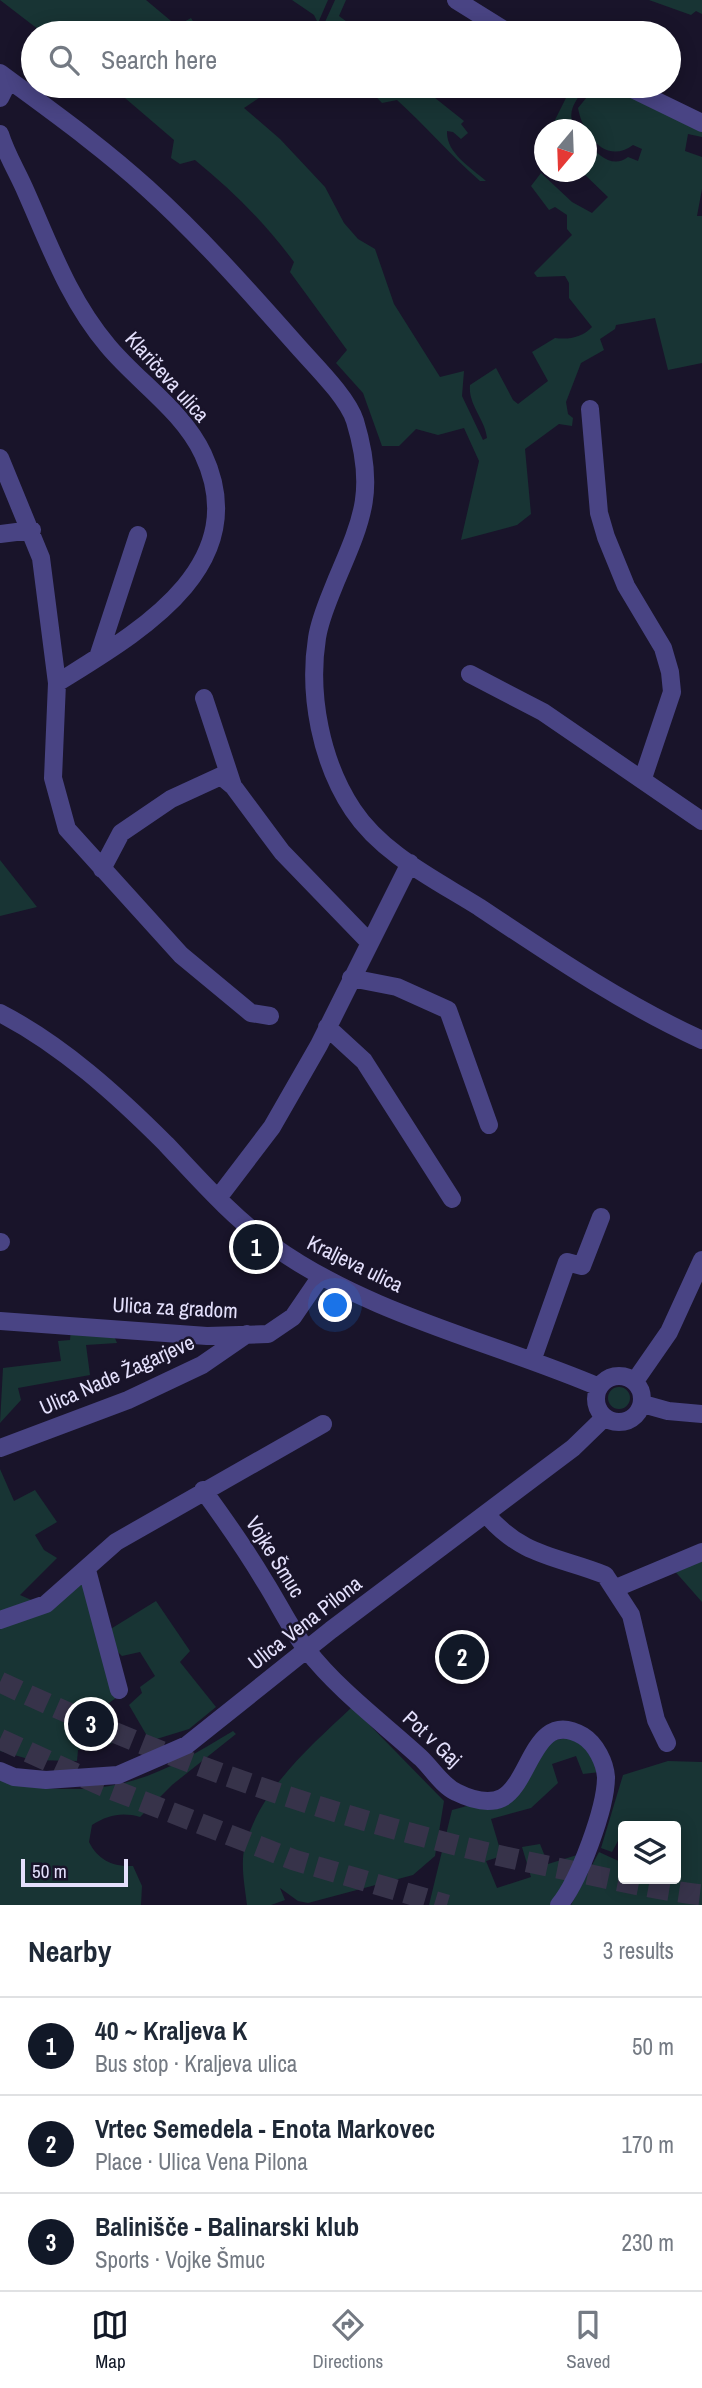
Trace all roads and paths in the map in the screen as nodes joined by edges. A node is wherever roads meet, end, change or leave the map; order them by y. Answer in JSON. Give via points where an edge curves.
{"nodes":[{"id":1,"x":456,"y":0,"type":"edge"},
{"id":2,"x":490,"y":21,"type":"edge"},
{"id":3,"x":5,"y":76,"type":"edge"},
{"id":4,"x":21,"y":88,"type":"edge"},
{"id":5,"x":34,"y":98,"type":"edge"},
{"id":6,"x":651,"y":98,"type":"edge"},
{"id":7,"x":0,"y":99,"type":"edge"},
{"id":8,"x":702,"y":123,"type":"edge"},
{"id":9,"x":0,"y":134,"type":"edge"},
{"id":10,"x":590,"y":409,"type":"dead end"},
{"id":11,"x":0,"y":458,"type":"edge"},
{"id":12,"x":32,"y":530,"type":"junction"},
{"id":13,"x":0,"y":534,"type":"edge"},
{"id":14,"x":138,"y":535,"type":"dead end"},
{"id":15,"x":98,"y":657,"type":"junction"},
{"id":16,"x":470,"y":674,"type":"dead end"},
{"id":17,"x":58,"y":683,"type":"junction"},
{"id":18,"x":204,"y":698,"type":"dead end"},
{"id":19,"x":643,"y":778,"type":"junction"},
{"id":20,"x":233,"y":786,"type":"junction"},
{"id":21,"x":702,"y":821,"type":"edge"},
{"id":22,"x":410,"y":863,"type":"junction"},
{"id":23,"x":103,"y":869,"type":"junction"},
{"id":24,"x":370,"y":943,"type":"junction"},
{"id":25,"x":351,"y":978,"type":"junction"},
{"id":26,"x":0,"y":1013,"type":"edge"},
{"id":27,"x":270,"y":1016,"type":"dead end"},
{"id":28,"x":327,"y":1027,"type":"junction"},
{"id":29,"x":702,"y":1040,"type":"edge"},
{"id":30,"x":489,"y":1125,"type":"dead end"},
{"id":31,"x":218,"y":1198,"type":"junction"},
{"id":32,"x":452,"y":1199,"type":"dead end"},
{"id":33,"x":601,"y":1217,"type":"dead end"},
{"id":34,"x":702,"y":1260,"type":"edge"},
{"id":35,"x":321,"y":1276,"type":"junction"},
{"id":36,"x":0,"y":1321,"type":"edge"},
{"id":37,"x":247,"y":1335,"type":"junction"},
{"id":38,"x":532,"y":1361,"type":"junction"},
{"id":39,"x":635,"y":1381,"type":"junction"},
{"id":40,"x":598,"y":1387,"type":"junction"},
{"id":41,"x":643,"y":1404,"type":"junction"},
{"id":42,"x":702,"y":1414,"type":"edge"},
{"id":43,"x":605,"y":1417,"type":"junction"},
{"id":44,"x":323,"y":1424,"type":"dead end"},
{"id":45,"x":0,"y":1448,"type":"edge"},
{"id":46,"x":203,"y":1490,"type":"junction"},
{"id":47,"x":486,"y":1514,"type":"junction"},
{"id":48,"x":702,"y":1552,"type":"edge"},
{"id":49,"x":88,"y":1570,"type":"junction"},
{"id":50,"x":616,"y":1588,"type":"junction"},
{"id":51,"x":0,"y":1620,"type":"edge"},
{"id":52,"x":307,"y":1650,"type":"junction"},
{"id":53,"x":119,"y":1690,"type":"dead end"},
{"id":54,"x":667,"y":1742,"type":"dead end"},
{"id":55,"x":0,"y":1771,"type":"edge"},
{"id":56,"x":559,"y":1905,"type":"edge"}],
"edges":[{"from":1,"to":2,"type":"street"},
{"from":3,"to":4,"type":"street"},
{"from":3,"to":7,"type":"street"},
{"from":5,"to":22,"type":"street","via":[[115,160],[189,228],[325,377],[353,416],[366,464],[365,511],[319,627],[315,697],[337,784],[376,837]]},
{"from":6,"to":8,"type":"street"},
{"from":9,"to":15,"type":"street","name":"Klaričeva ulica","via":[[50,252],[78,304],[108,346],[184,426],[203,453],[216,493],[215,524],[204,559],[184,591]]},
{"from":10,"to":19,"type":"street","via":[[599,513],[626,586],[663,648],[673,692]]},
{"from":11,"to":12,"type":"street"},
{"from":12,"to":13,"type":"street"},
{"from":12,"to":17,"type":"street","via":[[41,558]]},
{"from":14,"to":15,"type":"street"},
{"from":15,"to":17,"type":"street","name":"Klaričeva ulica"},
{"from":16,"to":19,"type":"street","via":[[543,712]]},
{"from":17,"to":23,"type":"street","via":[[53,778],[68,830]]},
{"from":18,"to":20,"type":"street"},
{"from":19,"to":21,"type":"street"},
{"from":20,"to":23,"type":"street","via":[[221,776],[171,799],[121,833]]},
{"from":20,"to":24,"type":"street","via":[[282,852]]},
{"from":22,"to":24,"type":"street"},
{"from":22,"to":29,"type":"street","via":[[593,981]]},
{"from":23,"to":27,"type":"street","via":[[181,955],[251,1013]]},
{"from":24,"to":25,"type":"street"},
{"from":25,"to":28,"type":"street"},
{"from":25,"to":30,"type":"street","via":[[397,986],[448,1010]]},
{"from":26,"to":31,"type":"street","name":"Kraljeva ulica","via":[[65,1054],[164,1142]]},
{"from":28,"to":31,"type":"street","via":[[272,1127]]},
{"from":28,"to":32,"type":"street","via":[[364,1061]]},
{"from":31,"to":35,"type":"street","name":"Kraljeva ulica","via":[[274,1247]]},
{"from":33,"to":38,"type":"street","via":[[582,1266],[567,1262]]},
{"from":34,"to":39,"type":"street","via":[[669,1332]]},
{"from":35,"to":37,"type":"street","name":"Ulica za gradom","via":[[293,1317],[268,1334]]},
{"from":35,"to":38,"type":"street","name":"Kraljeva ulica","via":[[386,1306]]},
{"from":36,"to":37,"type":"street","name":"Ulica za gradom"},
{"from":37,"to":45,"type":"street","name":"Ulica Nade Žagarjeve","via":[[202,1365],[165,1382]]},
{"from":38,"to":40,"type":"street","name":"Kraljeva ulica"},
{"from":39,"to":40,"type":"street","via":[[611,1376]]},
{"from":39,"to":41,"type":"street"},
{"from":40,"to":43,"type":"street","via":[[595,1403]]},
{"from":41,"to":42,"type":"street"},
{"from":41,"to":43,"type":"street","via":[[628,1420]]},
{"from":43,"to":47,"type":"street","name":"Ulica Vena Pilona","via":[[573,1448]]},
{"from":44,"to":46,"type":"street"},
{"from":46,"to":49,"type":"street","via":[[116,1542]]},
{"from":46,"to":52,"type":"street","name":"Vojke Šmuc"},
{"from":47,"to":50,"type":"street","via":[[512,1540],[536,1554],[606,1574]]},
{"from":47,"to":52,"type":"street","name":"Ulica Vena Pilona"},
{"from":48,"to":50,"type":"street"},
{"from":49,"to":51,"type":"street","via":[[46,1604]]},
{"from":49,"to":53,"type":"street"},
{"from":50,"to":54,"type":"street","via":[[631,1615],[656,1720]]},
{"from":52,"to":55,"type":"street","name":"Ulica Vena Pilona","via":[[187,1745],[118,1776],[76,1781],[14,1777]]},
{"from":52,"to":56,"type":"street","name":"Pot v Gaj","via":[[454,1791],[482,1802],[502,1798],[516,1785],[546,1735],[562,1730],[583,1736],[595,1748],[606,1778],[602,1798],[590,1843],[573,1885]]}]}
